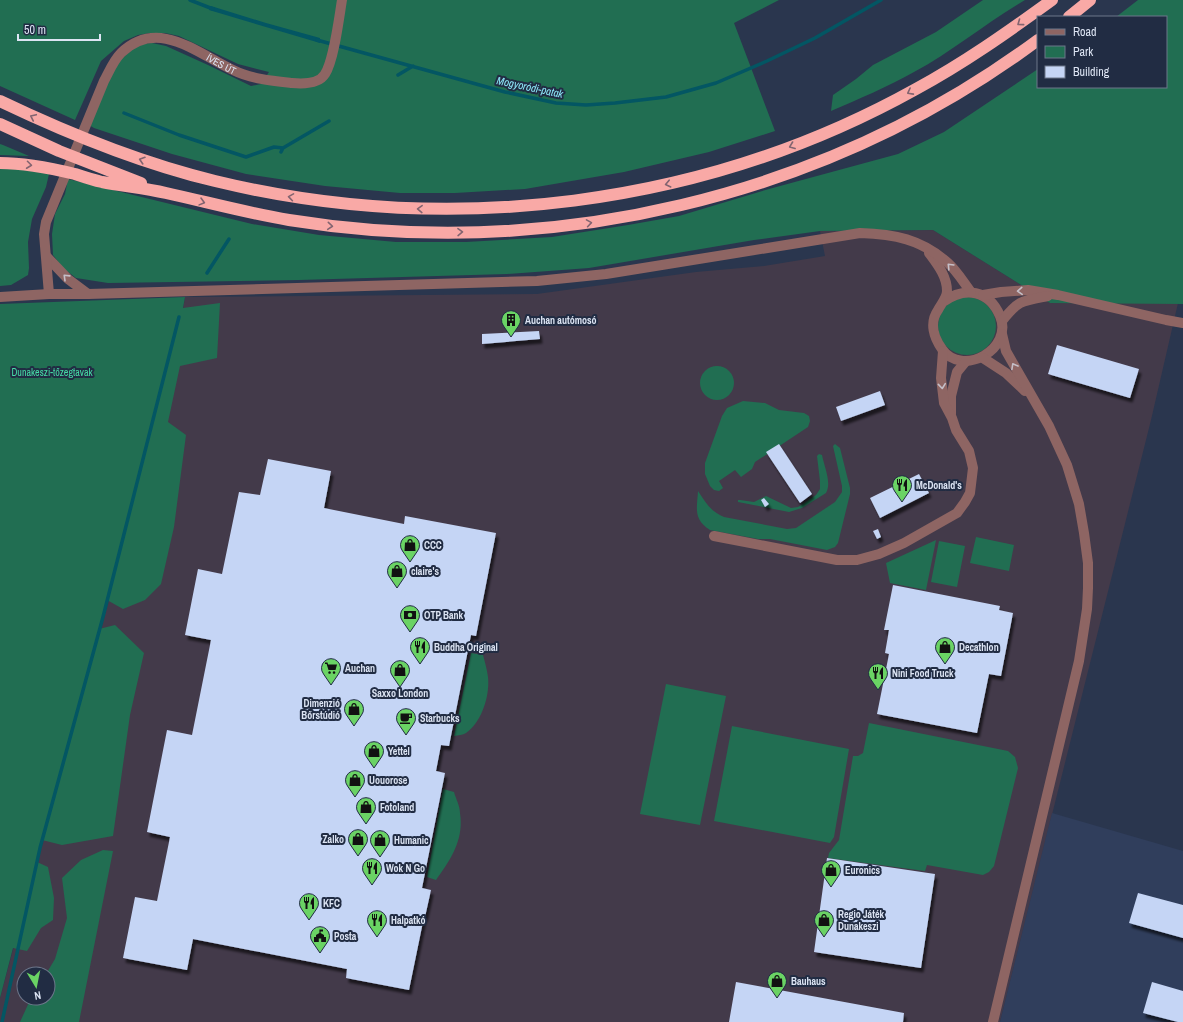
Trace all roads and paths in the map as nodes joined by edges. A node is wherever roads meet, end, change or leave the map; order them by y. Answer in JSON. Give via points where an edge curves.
{"nodes":[{"id":1,"x":342,"y":0,"type":"edge"},
{"id":2,"x":1052,"y":0,"type":"edge"},
{"id":3,"x":1090,"y":0,"type":"edge"},
{"id":4,"x":1070,"y":16,"type":"edge"},
{"id":5,"x":1037,"y":41,"type":"edge"},
{"id":6,"x":0,"y":101,"type":"edge"},
{"id":7,"x":0,"y":124,"type":"edge"},
{"id":8,"x":0,"y":163,"type":"edge"},
{"id":9,"x":165,"y":192,"type":"junction"},
{"id":10,"x":923,"y":245,"type":"junction"},
{"id":11,"x":46,"y":256,"type":"junction"},
{"id":12,"x":971,"y":292,"type":"junction"},
{"id":13,"x":49,"y":294,"type":"junction"},
{"id":14,"x":88,"y":294,"type":"junction"},
{"id":15,"x":983,"y":295,"type":"junction"},
{"id":16,"x":1058,"y":295,"type":"junction"},
{"id":17,"x":0,"y":296,"type":"edge"},
{"id":18,"x":943,"y":302,"type":"junction"},
{"id":19,"x":1002,"y":321,"type":"junction"},
{"id":20,"x":1183,"y":323,"type":"edge"},
{"id":21,"x":1002,"y":334,"type":"junction"},
{"id":22,"x":943,"y":351,"type":"junction"},
{"id":23,"x":983,"y":358,"type":"junction"},
{"id":24,"x":966,"y":361,"type":"junction"},
{"id":25,"x":1031,"y":397,"type":"junction"},
{"id":26,"x":952,"y":418,"type":"junction"},
{"id":27,"x":714,"y":536,"type":"dead end"},
{"id":28,"x":993,"y":1022,"type":"edge"}],
"edges":[{"from":1,"to":11,"type":"street","name":"ÍVES ÚT","via":[[330,62],[325,74],[318,81],[300,84],[267,80],[234,71],[175,40],[164,38],[139,41],[120,53],[104,81],[46,222]]},
{"from":2,"to":6,"type":"highway","one_way":true,"via":[[948,71],[913,91],[832,131],[782,150],[710,174],[635,191],[578,201],[498,209],[393,208],[322,202],[212,181],[149,163],[90,142]]},
{"from":3,"to":4,"type":"highway"},
{"from":9,"to":5,"type":"highway","one_way":true,"via":[[256,215],[395,232],[506,231],[566,226],[624,217],[726,194],[856,146],[903,124],[961,91]]},
{"from":7,"to":9,"type":"highway","via":[[83,161]]},
{"from":8,"to":9,"type":"highway","one_way":true,"via":[[51,168],[100,181]]},
{"from":12,"to":10,"type":"street","one_way":true,"via":[[948,264]]},
{"from":10,"to":14,"type":"street","via":[[898,236],[860,233],[606,274],[537,281]]},
{"from":10,"to":18,"type":"street","via":[[942,270],[947,292]]},
{"from":11,"to":13,"type":"street","name":"ÍVES ÚT"},
{"from":14,"to":11,"type":"street","one_way":true,"via":[[68,279]]},
{"from":12,"to":15,"type":"street"},
{"from":12,"to":18,"type":"street","via":[[951,296]]},
{"from":13,"to":14,"type":"street"},
{"from":13,"to":17,"type":"street"},
{"from":16,"to":15,"type":"street","one_way":true,"via":[[1028,290]]},
{"from":15,"to":19,"type":"street","via":[[995,306]]},
{"from":16,"to":19,"type":"street","via":[[1023,301],[1013,307]]},
{"from":16,"to":20,"type":"street"},
{"from":18,"to":22,"type":"street","via":[[936,311],[933,324],[934,337]]},
{"from":19,"to":21,"type":"street"},
{"from":21,"to":23,"type":"street","via":[[995,348]]},
{"from":25,"to":21,"type":"street","one_way":true,"via":[[1006,351]]},
{"from":22,"to":24,"type":"street","via":[[954,358]]},
{"from":22,"to":26,"type":"street","one_way":true,"via":[[941,378],[944,404]]},
{"from":23,"to":24,"type":"street"},
{"from":23,"to":25,"type":"street","via":[[1006,373]]},
{"from":24,"to":26,"type":"street","via":[[957,372],[950,396]]},
{"from":25,"to":28,"type":"street","via":[[1049,426],[1067,466],[1079,504],[1088,563],[1087,609],[1078,661]]},
{"from":26,"to":27,"type":"street","via":[[956,430],[970,452],[973,468],[970,493],[957,513],[904,543],[857,560],[837,560]]}]}
